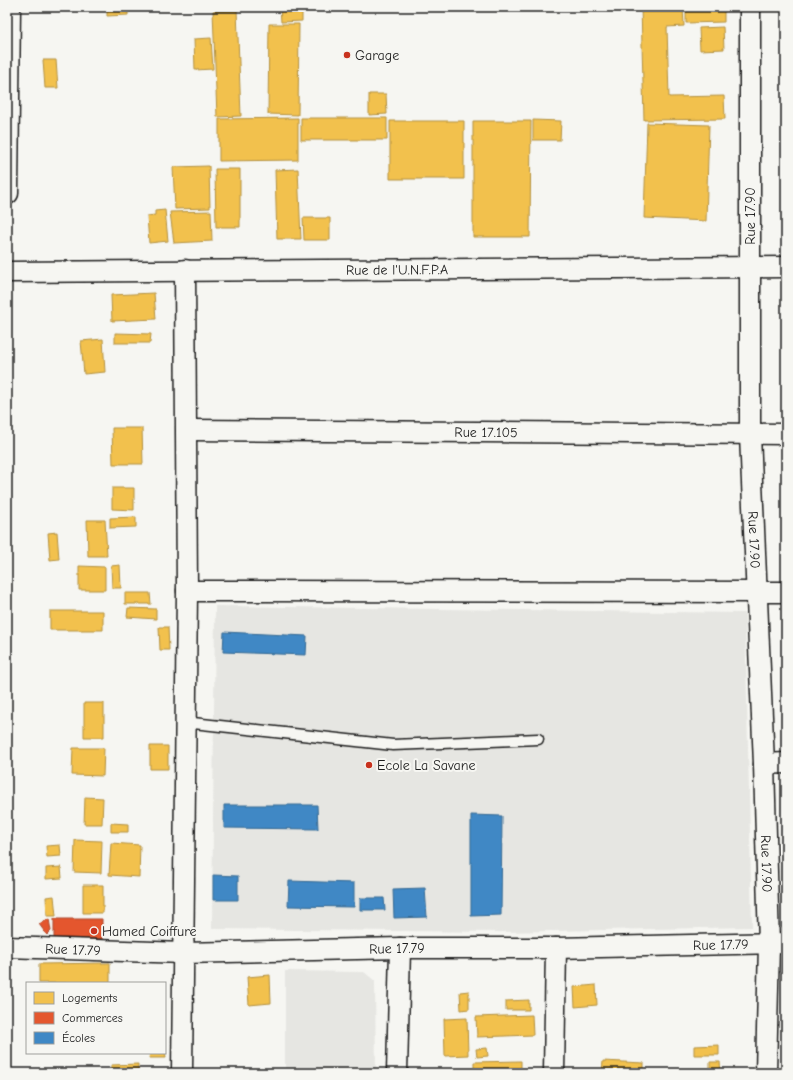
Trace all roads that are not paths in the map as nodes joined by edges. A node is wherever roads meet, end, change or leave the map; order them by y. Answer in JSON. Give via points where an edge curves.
{"nodes":[{"id":1,"x":9,"y":7,"type":"edge"},
{"id":2,"x":750,"y":7,"type":"edge"},
{"id":3,"x":7,"y":193,"type":"edge"},
{"id":4,"x":749,"y":267,"type":"junction"},
{"id":5,"x":786,"y":267,"type":"edge"},
{"id":6,"x":185,"y":270,"type":"junction"},
{"id":7,"x":7,"y":272,"type":"edge"},
{"id":8,"x":187,"y":430,"type":"junction"},
{"id":9,"x":786,"y":434,"type":"edge"},
{"id":10,"x":750,"y":435,"type":"junction"},
{"id":11,"x":187,"y":591,"type":"junction"},
{"id":12,"x":756,"y":592,"type":"junction"},
{"id":13,"x":786,"y":592,"type":"edge"},
{"id":14,"x":184,"y":722,"type":"junction"},
{"id":15,"x":538,"y":739,"type":"dead end"},
{"id":16,"x":764,"y":764,"type":"junction"},
{"id":17,"x":786,"y":764,"type":"edge"},
{"id":18,"x":777,"y":943,"type":"edge"},
{"id":19,"x":7,"y":947,"type":"edge"},
{"id":20,"x":400,"y":948,"type":"junction"},
{"id":21,"x":556,"y":948,"type":"junction"},
{"id":22,"x":183,"y":953,"type":"junction"},
{"id":23,"x":182,"y":1073,"type":"edge"},
{"id":24,"x":397,"y":1073,"type":"edge"},
{"id":25,"x":554,"y":1073,"type":"edge"},
{"id":26,"x":766,"y":1073,"type":"edge"}],
"edges":[{"from":1,"to":3,"type":"main road"},
{"from":2,"to":4,"type":"street","name":"Rue 17.90"},
{"from":4,"to":5,"type":"street","name":"Rue de l'U.N.F.P.A"},
{"from":4,"to":6,"type":"street","name":"Rue de l'U.N.F.P.A"},
{"from":4,"to":10,"type":"street","name":"Rue 17.90"},
{"from":6,"to":7,"type":"street","name":"Rue de l'U.N.F.P.A"},
{"from":6,"to":8,"type":"street"},
{"from":8,"to":10,"type":"street","name":"Rue 17.105"},
{"from":8,"to":11,"type":"street"},
{"from":9,"to":10,"type":"street","name":"Rue 17.105"},
{"from":10,"to":12,"type":"street","name":"Rue 17.90"},
{"from":11,"to":12,"type":"street"},
{"from":11,"to":14,"type":"street"},
{"from":12,"to":13,"type":"street"},
{"from":12,"to":16,"type":"street","name":"Rue 17.90"},
{"from":14,"to":15,"type":"lane","via":[[393,745]]},
{"from":14,"to":22,"type":"street"},
{"from":16,"to":17,"type":"street"},
{"from":16,"to":18,"type":"street","name":"Rue 17.90"},
{"from":18,"to":21,"type":"street","name":"Rue 17.79"},
{"from":18,"to":26,"type":"street","name":"Rue 17.90"},
{"from":19,"to":22,"type":"street","name":"Rue 17.79"},
{"from":20,"to":21,"type":"street","name":"Rue 17.79"},
{"from":20,"to":22,"type":"street","name":"Rue 17.79"},
{"from":20,"to":24,"type":"street"},
{"from":21,"to":25,"type":"street"},
{"from":22,"to":23,"type":"street"}]}
